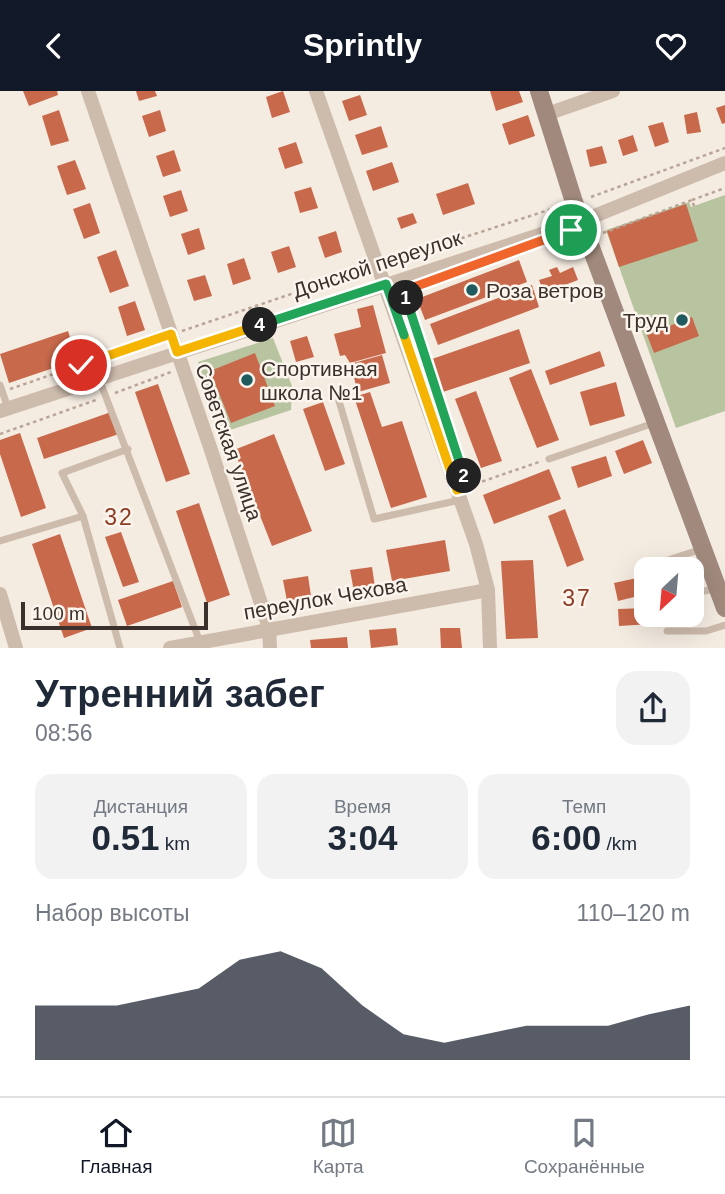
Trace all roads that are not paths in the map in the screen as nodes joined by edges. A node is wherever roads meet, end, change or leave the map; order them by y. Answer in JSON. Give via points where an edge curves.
{"nodes":[{"id":1,"x":88,"y":91,"type":"edge"},
{"id":2,"x":316,"y":91,"type":"edge"},
{"id":3,"x":539,"y":91,"type":"edge"},
{"id":4,"x":613,"y":91,"type":"edge"},
{"id":5,"x":547,"y":114,"type":"junction"},
{"id":6,"x":725,"y":163,"type":"edge"},
{"id":7,"x":582,"y":221,"type":"junction"},
{"id":8,"x":386,"y":284,"type":"junction"},
{"id":9,"x":177,"y":352,"type":"junction"},
{"id":10,"x":99,"y":379,"type":"junction"},
{"id":11,"x":1,"y":389,"type":"edge"},
{"id":12,"x":339,"y":401,"type":"dead end"},
{"id":13,"x":4,"y":409,"type":"edge"},
{"id":14,"x":657,"y":422,"type":"junction"},
{"id":15,"x":128,"y":449,"type":"junction"},
{"id":16,"x":549,"y":459,"type":"road end"},
{"id":17,"x":459,"y":495,"type":"junction"},
{"id":18,"x":83,"y":516,"type":"junction"},
{"id":19,"x":0,"y":541,"type":"edge"},
{"id":20,"x":704,"y":549,"type":"junction"},
{"id":21,"x":678,"y":557,"type":"edge"},
{"id":22,"x":718,"y":587,"type":"junction"},
{"id":23,"x":488,"y":590,"type":"junction"},
{"id":24,"x":704,"y":591,"type":"edge"},
{"id":25,"x":0,"y":594,"type":"edge"},
{"id":26,"x":725,"y":608,"type":"edge"},
{"id":27,"x":4,"y":619,"type":"edge"},
{"id":28,"x":725,"y":625,"type":"edge"},
{"id":29,"x":269,"y":628,"type":"junction"},
{"id":30,"x":667,"y":631,"type":"dead end"},
{"id":31,"x":200,"y":642,"type":"junction"},
{"id":32,"x":16,"y":648,"type":"edge"},
{"id":33,"x":120,"y":648,"type":"edge"},
{"id":34,"x":170,"y":648,"type":"edge"},
{"id":35,"x":270,"y":648,"type":"edge"},
{"id":36,"x":490,"y":648,"type":"edge"}],
"edges":[{"from":1,"to":9,"type":"street","name":"Советская улица"},
{"from":2,"to":8,"type":"street"},
{"from":3,"to":5,"type":"street"},
{"from":4,"to":5,"type":"street"},
{"from":5,"to":7,"type":"street"},
{"from":6,"to":7,"type":"street","name":"Донской переулок"},
{"from":7,"to":8,"type":"street","name":"Донской переулок"},
{"from":7,"to":14,"type":"street"},
{"from":8,"to":9,"type":"street","name":"Донской переулок"},
{"from":8,"to":17,"type":"street"},
{"from":9,"to":10,"type":"street","name":"Донской переулок"},
{"from":9,"to":29,"type":"street","name":"Советская улица"},
{"from":10,"to":13,"type":"street","name":"Донской переулок"},
{"from":10,"to":15,"type":"lane"},
{"from":11,"to":13,"type":"lane"},
{"from":12,"to":17,"type":"lane","via":[[374,519]]},
{"from":14,"to":16,"type":"lane"},
{"from":14,"to":20,"type":"street"},
{"from":15,"to":18,"type":"lane","via":[[62,473]]},
{"from":15,"to":31,"type":"lane"},
{"from":17,"to":23,"type":"street"},
{"from":18,"to":19,"type":"lane"},
{"from":18,"to":33,"type":"lane"},
{"from":20,"to":21,"type":"lane"},
{"from":20,"to":22,"type":"street"},
{"from":22,"to":24,"type":"lane"},
{"from":22,"to":26,"type":"street"},
{"from":23,"to":29,"type":"street","name":"переулок Чехова"},
{"from":23,"to":36,"type":"street"},
{"from":25,"to":27,"type":"street"},
{"from":27,"to":32,"type":"street"},
{"from":28,"to":30,"type":"lane","via":[[706,631]]},
{"from":29,"to":31,"type":"street","name":"переулок Чехова"},
{"from":29,"to":35,"type":"street","name":"Советская улица"},
{"from":31,"to":34,"type":"street","name":"переулок Чехова"}]}
